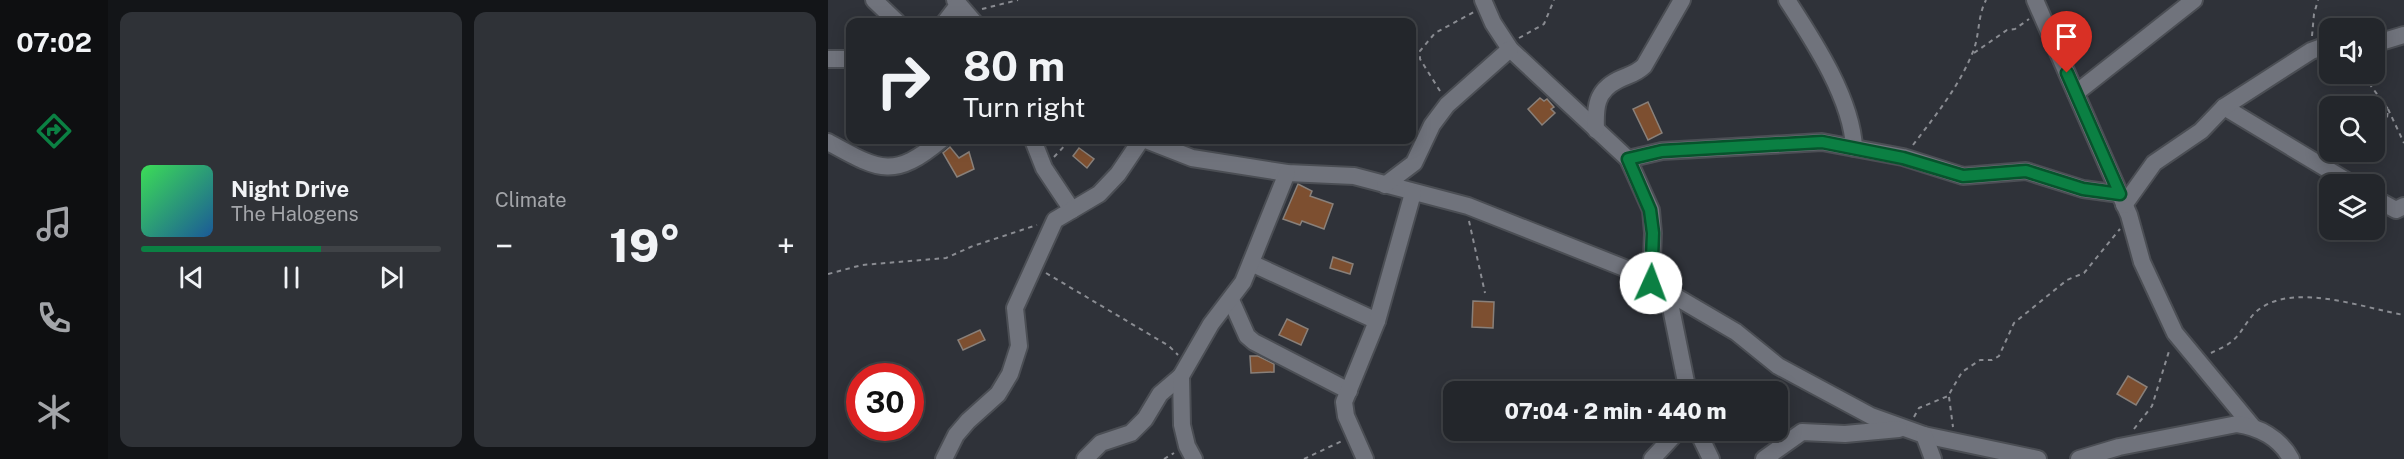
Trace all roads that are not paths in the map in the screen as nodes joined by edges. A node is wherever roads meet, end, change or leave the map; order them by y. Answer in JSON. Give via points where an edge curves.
{"nodes":[{"id":1,"x":874,"y":0,"type":"edge"},
{"id":2,"x":1682,"y":0,"type":"edge"},
{"id":3,"x":1787,"y":0,"type":"edge"},
{"id":4,"x":2194,"y":0,"type":"edge"},
{"id":5,"x":1483,"y":2,"type":"edge"},
{"id":6,"x":2038,"y":5,"type":"edge"},
{"id":7,"x":893,"y":18,"type":"edge"},
{"id":8,"x":2404,"y":35,"type":"edge"},
{"id":9,"x":2385,"y":41,"type":"edge"},
{"id":10,"x":2319,"y":48,"type":"edge"},
{"id":11,"x":1510,"y":49,"type":"junction"},
{"id":12,"x":828,"y":59,"type":"edge"},
{"id":13,"x":846,"y":59,"type":"edge"},
{"id":14,"x":2076,"y":93,"type":"junction"},
{"id":15,"x":2224,"y":107,"type":"junction"},
{"id":16,"x":1596,"y":130,"type":"junction"},
{"id":17,"x":828,"y":142,"type":"edge"},
{"id":18,"x":936,"y":144,"type":"edge"},
{"id":19,"x":1035,"y":144,"type":"edge"},
{"id":20,"x":1138,"y":144,"type":"edge"},
{"id":21,"x":1156,"y":144,"type":"edge"},
{"id":22,"x":1854,"y":147,"type":"junction"},
{"id":23,"x":1628,"y":159,"type":"junction"},
{"id":24,"x":1287,"y":173,"type":"junction"},
{"id":25,"x":2335,"y":174,"type":"edge"},
{"id":26,"x":1385,"y":185,"type":"junction"},
{"id":27,"x":1413,"y":193,"type":"junction"},
{"id":28,"x":2385,"y":204,"type":"edge"},
{"id":29,"x":2124,"y":205,"type":"junction"},
{"id":30,"x":2404,"y":206,"type":"edge"},
{"id":31,"x":1072,"y":210,"type":"junction"},
{"id":32,"x":1251,"y":263,"type":"junction"},
{"id":33,"x":1651,"y":283,"type":"junction"},
{"id":34,"x":1231,"y":300,"type":"junction"},
{"id":35,"x":1377,"y":321,"type":"junction"},
{"id":36,"x":1184,"y":370,"type":"junction"},
{"id":37,"x":1686,"y":381,"type":"edge"},
{"id":38,"x":1349,"y":391,"type":"junction"},
{"id":39,"x":2252,"y":426,"type":"junction"},
{"id":40,"x":1911,"y":432,"type":"junction"},
{"id":41,"x":1669,"y":441,"type":"edge"},
{"id":42,"x":1702,"y":441,"type":"edge"},
{"id":43,"x":946,"y":458,"type":"edge"},
{"id":44,"x":1085,"y":459,"type":"edge"},
{"id":45,"x":1194,"y":459,"type":"edge"},
{"id":46,"x":1365,"y":459,"type":"edge"},
{"id":47,"x":1652,"y":459,"type":"edge"},
{"id":48,"x":1711,"y":459,"type":"edge"},
{"id":49,"x":1764,"y":459,"type":"edge"},
{"id":50,"x":1933,"y":459,"type":"edge"},
{"id":51,"x":2038,"y":459,"type":"edge"},
{"id":52,"x":2079,"y":459,"type":"edge"},
{"id":53,"x":2290,"y":459,"type":"edge"}],
"edges":[{"from":1,"to":7,"type":"street"},
{"from":2,"to":16,"type":"street","via":[[1644,66],[1603,90],[1597,101]]},
{"from":3,"to":22,"type":"street","via":[[1832,77],[1854,132]]},
{"from":4,"to":14,"type":"street"},
{"from":5,"to":11,"type":"street"},
{"from":6,"to":14,"type":"street"},
{"from":8,"to":9,"type":"street"},
{"from":10,"to":15,"type":"street"},
{"from":11,"to":16,"type":"street"},
{"from":11,"to":26,"type":"street","via":[[1447,105],[1432,125],[1414,164]]},
{"from":12,"to":13,"type":"street"},
{"from":14,"to":29,"type":"street"},
{"from":15,"to":25,"type":"street"},
{"from":15,"to":29,"type":"street","via":[[2201,131],[2154,163]]},
{"from":16,"to":23,"type":"street"},
{"from":17,"to":18,"type":"street","via":[[869,164],[888,168],[921,157]]},
{"from":19,"to":31,"type":"street","via":[[1044,168]]},
{"from":20,"to":31,"type":"street","via":[[1099,194]]},
{"from":21,"to":24,"type":"street","via":[[1192,158]]},
{"from":22,"to":23,"type":"street","via":[[1822,142],[1761,144],[1662,151]]},
{"from":22,"to":29,"type":"street","via":[[1963,176],[2026,171]]},
{"from":23,"to":33,"type":"street","via":[[1650,210]]},
{"from":24,"to":26,"type":"street","via":[[1354,176]]},
{"from":24,"to":32,"type":"street"},
{"from":26,"to":27,"type":"street"},
{"from":27,"to":33,"type":"street","via":[[1468,206],[1602,257]]},
{"from":27,"to":35,"type":"street"},
{"from":28,"to":30,"type":"street","via":[[2396,210]]},
{"from":29,"to":39,"type":"street","via":[[2142,262],[2175,333]]},
{"from":31,"to":43,"type":"street","via":[[1055,220],[1015,308],[1019,346],[1010,374],[998,394],[956,435]]},
{"from":32,"to":34,"type":"street"},
{"from":32,"to":35,"type":"street"},
{"from":33,"to":37,"type":"street","via":[[1671,308]]},
{"from":33,"to":40,"type":"street","via":[[1736,332],[1778,366]]},
{"from":34,"to":36,"type":"street","via":[[1211,324]]},
{"from":34,"to":38,"type":"street","via":[[1247,336],[1254,342]]},
{"from":35,"to":38,"type":"street"},
{"from":36,"to":44,"type":"street","via":[[1131,433],[1101,443]]},
{"from":36,"to":45,"type":"street","via":[[1182,425]]},
{"from":38,"to":46,"type":"street","via":[[1344,402],[1346,416]]},
{"from":39,"to":52,"type":"street","via":[[2213,427]]},
{"from":39,"to":53,"type":"street","via":[[2270,436]]},
{"from":40,"to":49,"type":"street","via":[[1802,432]]},
{"from":40,"to":50,"type":"street"},
{"from":40,"to":51,"type":"street"},
{"from":41,"to":47,"type":"street"},
{"from":42,"to":48,"type":"street"}]}
